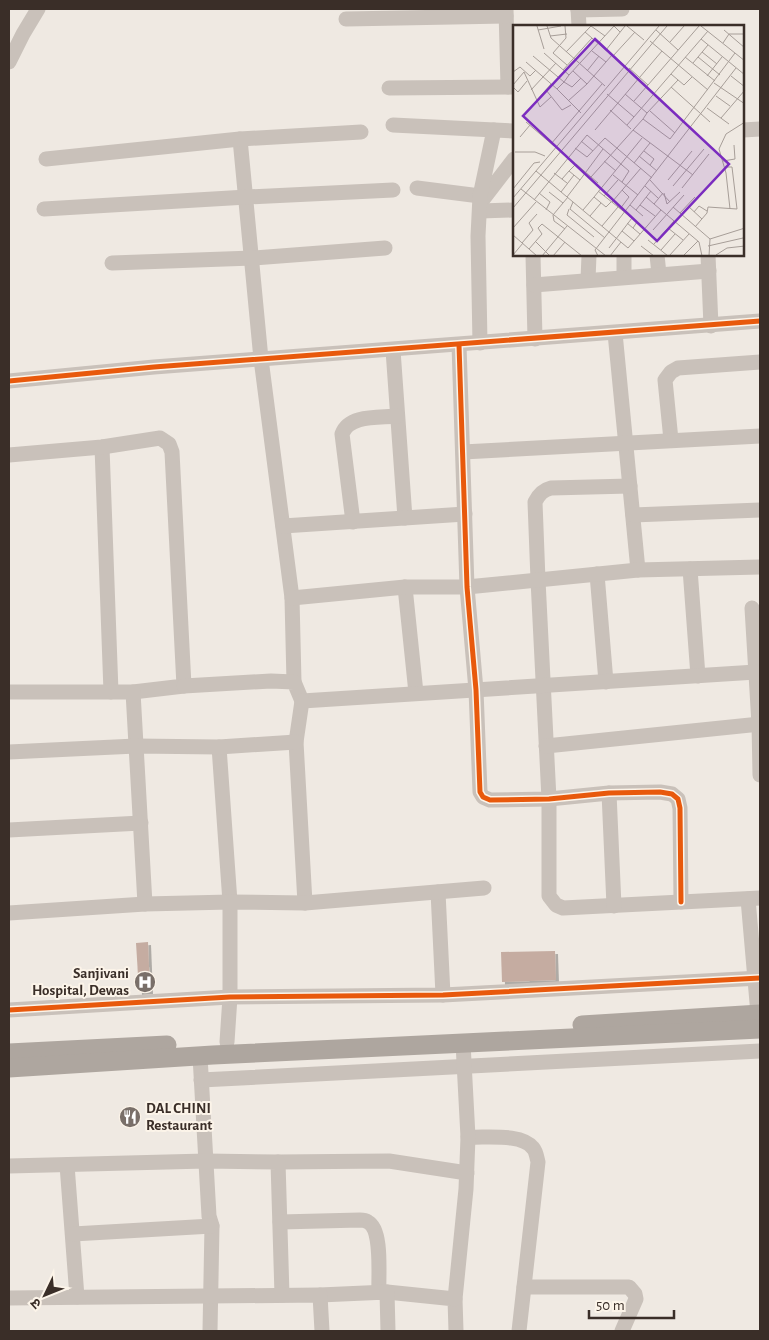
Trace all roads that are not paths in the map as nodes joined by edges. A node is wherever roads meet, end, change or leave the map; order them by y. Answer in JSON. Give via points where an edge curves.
{"nodes":[{"id":1,"x":37,"y":9,"type":"edge"},
{"id":2,"x":578,"y":9,"type":"edge"},
{"id":3,"x":622,"y":9,"type":"edge"},
{"id":4,"x":429,"y":13,"type":"edge"},
{"id":5,"x":506,"y":13,"type":"edge"},
{"id":6,"x":346,"y":20,"type":"dead end"},
{"id":7,"x":579,"y":25,"type":"edge"},
{"id":8,"x":10,"y":55,"type":"edge"},
{"id":9,"x":389,"y":88,"type":"dead end"},
{"id":10,"x":511,"y":88,"type":"edge"},
{"id":11,"x":393,"y":125,"type":"dead end"},
{"id":12,"x":760,"y":129,"type":"edge"},
{"id":13,"x":494,"y":130,"type":"junction"},
{"id":14,"x":744,"y":130,"type":"edge"},
{"id":15,"x":513,"y":131,"type":"edge"},
{"id":16,"x":361,"y":132,"type":"dead end"},
{"id":17,"x":240,"y":139,"type":"junction"},
{"id":18,"x":46,"y":159,"type":"dead end"},
{"id":19,"x":513,"y":160,"type":"edge"},
{"id":20,"x":416,"y":188,"type":"dead end"},
{"id":21,"x":393,"y":190,"type":"dead end"},
{"id":22,"x":247,"y":197,"type":"junction"},
{"id":23,"x":480,"y":204,"type":"junction"},
{"id":24,"x":44,"y":209,"type":"dead end"},
{"id":25,"x":513,"y":210,"type":"edge"},
{"id":26,"x":386,"y":248,"type":"dead end"},
{"id":27,"x":533,"y":256,"type":"edge"},
{"id":28,"x":589,"y":256,"type":"edge"},
{"id":29,"x":624,"y":256,"type":"edge"},
{"id":30,"x":657,"y":256,"type":"edge"},
{"id":31,"x":708,"y":256,"type":"edge"},
{"id":32,"x":253,"y":258,"type":"junction"},
{"id":33,"x":112,"y":263,"type":"dead end"},
{"id":34,"x":709,"y":271,"type":"junction"},
{"id":35,"x":659,"y":274,"type":"junction"},
{"id":36,"x":624,"y":277,"type":"junction"},
{"id":37,"x":588,"y":280,"type":"junction"},
{"id":38,"x":534,"y":285,"type":"junction"},
{"id":39,"x":760,"y":322,"type":"edge"},
{"id":40,"x":711,"y":326,"type":"junction"},
{"id":41,"x":615,"y":333,"type":"junction"},
{"id":42,"x":536,"y":339,"type":"junction"},
{"id":43,"x":480,"y":343,"type":"junction"},
{"id":44,"x":459,"y":345,"type":"junction"},
{"id":45,"x":393,"y":350,"type":"junction"},
{"id":46,"x":261,"y":359,"type":"junction"},
{"id":47,"x":760,"y":362,"type":"edge"},
{"id":48,"x":9,"y":381,"type":"edge"},
{"id":49,"x":398,"y":416,"type":"junction"},
{"id":50,"x":760,"y":436,"type":"edge"},
{"id":51,"x":671,"y":440,"type":"junction"},
{"id":52,"x":626,"y":442,"type":"junction"},
{"id":53,"x":102,"y":447,"type":"junction"},
{"id":54,"x":463,"y":452,"type":"junction"},
{"id":55,"x":9,"y":455,"type":"edge"},
{"id":56,"x":630,"y":486,"type":"junction"},
{"id":57,"x":760,"y":510,"type":"edge"},
{"id":58,"x":464,"y":514,"type":"junction"},
{"id":59,"x":633,"y":515,"type":"junction"},
{"id":60,"x":405,"y":518,"type":"junction"},
{"id":61,"x":353,"y":522,"type":"junction"},
{"id":62,"x":283,"y":526,"type":"junction"},
{"id":63,"x":760,"y":567,"type":"edge"},
{"id":64,"x":690,"y":569,"type":"junction"},
{"id":65,"x":638,"y":570,"type":"junction"},
{"id":66,"x":597,"y":574,"type":"junction"},
{"id":67,"x":538,"y":580,"type":"junction"},
{"id":68,"x":405,"y":587,"type":"junction"},
{"id":69,"x":467,"y":587,"type":"junction"},
{"id":70,"x":292,"y":598,"type":"junction"},
{"id":71,"x":752,"y":608,"type":"dead end"},
{"id":72,"x":756,"y":672,"type":"junction"},
{"id":73,"x":698,"y":676,"type":"junction"},
{"id":74,"x":294,"y":682,"type":"junction"},
{"id":75,"x":606,"y":682,"type":"junction"},
{"id":76,"x":184,"y":686,"type":"junction"},
{"id":77,"x":543,"y":686,"type":"junction"},
{"id":78,"x":476,"y":690,"type":"junction"},
{"id":79,"x":9,"y":692,"type":"edge"},
{"id":80,"x":111,"y":692,"type":"junction"},
{"id":81,"x":134,"y":692,"type":"junction"},
{"id":82,"x":416,"y":693,"type":"junction"},
{"id":83,"x":302,"y":701,"type":"junction"},
{"id":84,"x":760,"y":724,"type":"edge"},
{"id":85,"x":296,"y":742,"type":"junction"},
{"id":86,"x":136,"y":746,"type":"junction"},
{"id":87,"x":546,"y":746,"type":"junction"},
{"id":88,"x":219,"y":747,"type":"junction"},
{"id":89,"x":9,"y":752,"type":"edge"},
{"id":90,"x":760,"y":775,"type":"edge"},
{"id":91,"x":609,"y":793,"type":"junction"},
{"id":92,"x":549,"y":799,"type":"junction"},
{"id":93,"x":140,"y":823,"type":"junction"},
{"id":94,"x":9,"y":830,"type":"edge"},
{"id":95,"x":484,"y":888,"type":"dead end"},
{"id":96,"x":438,"y":892,"type":"junction"},
{"id":97,"x":754,"y":898,"type":"edge"},
{"id":98,"x":230,"y":902,"type":"junction"},
{"id":99,"x":681,"y":902,"type":"junction"},
{"id":100,"x":305,"y":903,"type":"junction"},
{"id":101,"x":145,"y":904,"type":"junction"},
{"id":102,"x":614,"y":906,"type":"junction"},
{"id":103,"x":9,"y":913,"type":"edge"},
{"id":104,"x":757,"y":978,"type":"edge"},
{"id":105,"x":443,"y":995,"type":"junction"},
{"id":106,"x":230,"y":997,"type":"junction"},
{"id":107,"x":9,"y":1010,"type":"edge"},
{"id":108,"x":759,"y":1019,"type":"edge"},
{"id":109,"x":227,"y":1042,"type":"junction"},
{"id":110,"x":463,"y":1044,"type":"junction"},
{"id":111,"x":760,"y":1051,"type":"edge"},
{"id":112,"x":9,"y":1053,"type":"edge"},
{"id":113,"x":200,"y":1056,"type":"junction"},
{"id":114,"x":9,"y":1068,"type":"edge"},
{"id":115,"x":464,"y":1068,"type":"junction"},
{"id":116,"x":202,"y":1080,"type":"junction"},
{"id":117,"x":468,"y":1137,"type":"junction"},
{"id":118,"x":206,"y":1162,"type":"junction"},
{"id":119,"x":278,"y":1162,"type":"junction"},
{"id":120,"x":67,"y":1165,"type":"junction"},
{"id":121,"x":9,"y":1166,"type":"edge"},
{"id":122,"x":467,"y":1173,"type":"junction"},
{"id":123,"x":280,"y":1222,"type":"junction"},
{"id":124,"x":212,"y":1226,"type":"junction"},
{"id":125,"x":72,"y":1234,"type":"junction"},
{"id":126,"x":524,"y":1287,"type":"junction"},
{"id":127,"x":383,"y":1292,"type":"junction"},
{"id":128,"x":211,"y":1296,"type":"junction"},
{"id":129,"x":282,"y":1296,"type":"junction"},
{"id":130,"x":320,"y":1296,"type":"junction"},
{"id":131,"x":77,"y":1297,"type":"junction"},
{"id":132,"x":9,"y":1298,"type":"edge"},
{"id":133,"x":455,"y":1298,"type":"junction"},
{"id":134,"x":210,"y":1331,"type":"edge"},
{"id":135,"x":322,"y":1331,"type":"edge"},
{"id":136,"x":388,"y":1331,"type":"edge"},
{"id":137,"x":456,"y":1331,"type":"edge"},
{"id":138,"x":518,"y":1331,"type":"edge"},
{"id":139,"x":622,"y":1331,"type":"edge"}],
"edges":[{"from":1,"to":8,"type":"street"},
{"from":2,"to":3,"type":"street"},
{"from":2,"to":7,"type":"street"},
{"from":4,"to":5,"type":"street"},
{"from":4,"to":6,"type":"street"},
{"from":5,"to":10,"type":"street"},
{"from":9,"to":10,"type":"street"},
{"from":11,"to":13,"type":"street"},
{"from":12,"to":14,"type":"street"},
{"from":13,"to":15,"type":"street"},
{"from":13,"to":23,"type":"street"},
{"from":16,"to":17,"type":"street"},
{"from":17,"to":18,"type":"street"},
{"from":17,"to":22,"type":"street"},
{"from":19,"to":23,"type":"street"},
{"from":20,"to":23,"type":"street"},
{"from":21,"to":22,"type":"street"},
{"from":22,"to":24,"type":"street"},
{"from":22,"to":32,"type":"street"},
{"from":23,"to":25,"type":"street"},
{"from":23,"to":43,"type":"street"},
{"from":26,"to":32,"type":"street"},
{"from":27,"to":38,"type":"street"},
{"from":28,"to":37,"type":"street"},
{"from":29,"to":36,"type":"street"},
{"from":30,"to":35,"type":"street"},
{"from":31,"to":34,"type":"street"},
{"from":32,"to":33,"type":"street"},
{"from":32,"to":46,"type":"street"},
{"from":34,"to":35,"type":"street"},
{"from":34,"to":40,"type":"street"},
{"from":35,"to":36,"type":"street"},
{"from":36,"to":37,"type":"street"},
{"from":37,"to":38,"type":"street"},
{"from":38,"to":42,"type":"street"},
{"from":39,"to":40,"type":"street"},
{"from":40,"to":41,"type":"street"},
{"from":41,"to":42,"type":"street"},
{"from":41,"to":52,"type":"street"},
{"from":42,"to":43,"type":"street"},
{"from":43,"to":44,"type":"street"},
{"from":44,"to":45,"type":"street"},
{"from":44,"to":54,"type":"street"},
{"from":45,"to":46,"type":"street"},
{"from":45,"to":49,"type":"street"},
{"from":46,"to":48,"type":"street"},
{"from":46,"to":62,"type":"street"},
{"from":47,"to":51,"type":"street","via":[[678,368],[671,372],[665,380]]},
{"from":49,"to":60,"type":"street"},
{"from":49,"to":61,"type":"street","via":[[355,420],[344,429]]},
{"from":50,"to":51,"type":"street"},
{"from":51,"to":52,"type":"street"},
{"from":52,"to":54,"type":"street"},
{"from":52,"to":56,"type":"street"},
{"from":53,"to":55,"type":"street"},
{"from":53,"to":76,"type":"street","via":[[160,438],[169,444],[172,452]]},
{"from":53,"to":80,"type":"street"},
{"from":54,"to":58,"type":"street"},
{"from":56,"to":59,"type":"street"},
{"from":56,"to":67,"type":"street","via":[[551,488],[538,496]]},
{"from":57,"to":59,"type":"street"},
{"from":58,"to":60,"type":"street"},
{"from":58,"to":69,"type":"street"},
{"from":59,"to":65,"type":"street"},
{"from":60,"to":61,"type":"street"},
{"from":61,"to":62,"type":"street"},
{"from":62,"to":70,"type":"street"},
{"from":63,"to":64,"type":"street"},
{"from":64,"to":65,"type":"street"},
{"from":64,"to":73,"type":"street"},
{"from":65,"to":66,"type":"street"},
{"from":66,"to":67,"type":"street"},
{"from":66,"to":75,"type":"street"},
{"from":67,"to":69,"type":"street"},
{"from":67,"to":77,"type":"street"},
{"from":68,"to":69,"type":"street"},
{"from":68,"to":70,"type":"street"},
{"from":68,"to":82,"type":"street"},
{"from":69,"to":78,"type":"street"},
{"from":70,"to":74,"type":"street"},
{"from":71,"to":72,"type":"street"},
{"from":72,"to":73,"type":"street"},
{"from":72,"to":84,"type":"street"},
{"from":73,"to":75,"type":"street"},
{"from":74,"to":76,"type":"street"},
{"from":74,"to":83,"type":"street"},
{"from":75,"to":77,"type":"street"},
{"from":76,"to":81,"type":"street"},
{"from":77,"to":78,"type":"street"},
{"from":77,"to":87,"type":"street"},
{"from":78,"to":82,"type":"street"},
{"from":78,"to":92,"type":"street","via":[[482,797],[490,800]]},
{"from":79,"to":80,"type":"street"},
{"from":80,"to":81,"type":"street"},
{"from":81,"to":86,"type":"street"},
{"from":82,"to":83,"type":"street"},
{"from":83,"to":85,"type":"street"},
{"from":84,"to":87,"type":"street"},
{"from":84,"to":90,"type":"street"},
{"from":85,"to":88,"type":"street"},
{"from":85,"to":100,"type":"street"},
{"from":86,"to":88,"type":"street"},
{"from":86,"to":89,"type":"street"},
{"from":86,"to":93,"type":"street"},
{"from":87,"to":92,"type":"street"},
{"from":88,"to":98,"type":"street"},
{"from":91,"to":92,"type":"street"},
{"from":91,"to":99,"type":"street","via":[[660,792],[678,799]]},
{"from":91,"to":102,"type":"street"},
{"from":92,"to":102,"type":"street","via":[[549,896],[563,908]]},
{"from":93,"to":94,"type":"street"},
{"from":93,"to":101,"type":"street"},
{"from":95,"to":96,"type":"street"},
{"from":96,"to":100,"type":"street"},
{"from":96,"to":105,"type":"street"},
{"from":97,"to":99,"type":"street"},
{"from":97,"to":104,"type":"street"},
{"from":98,"to":100,"type":"street"},
{"from":98,"to":101,"type":"street"},
{"from":98,"to":106,"type":"street"},
{"from":99,"to":102,"type":"street"},
{"from":101,"to":103,"type":"street"},
{"from":104,"to":105,"type":"street"},
{"from":104,"to":108,"type":"street"},
{"from":105,"to":106,"type":"street"},
{"from":106,"to":107,"type":"street"},
{"from":106,"to":109,"type":"street"},
{"from":108,"to":109,"type":"main road"},
{"from":108,"to":110,"type":"main road"},
{"from":109,"to":112,"type":"main road"},
{"from":110,"to":113,"type":"main road"},
{"from":110,"to":115,"type":"street"},
{"from":111,"to":115,"type":"street"},
{"from":113,"to":114,"type":"main road"},
{"from":113,"to":116,"type":"street"},
{"from":115,"to":116,"type":"street"},
{"from":115,"to":117,"type":"street"},
{"from":116,"to":118,"type":"street"},
{"from":117,"to":122,"type":"street"},
{"from":117,"to":126,"type":"street","via":[[519,1138],[534,1149],[538,1162]]},
{"from":118,"to":119,"type":"street"},
{"from":118,"to":120,"type":"street"},
{"from":118,"to":124,"type":"street"},
{"from":119,"to":122,"type":"street","via":[[389,1161]]},
{"from":119,"to":123,"type":"street"},
{"from":120,"to":121,"type":"street"},
{"from":120,"to":125,"type":"street"},
{"from":122,"to":133,"type":"street"},
{"from":123,"to":127,"type":"street","via":[[368,1222],[378,1236]]},
{"from":123,"to":129,"type":"street"},
{"from":124,"to":125,"type":"street"},
{"from":124,"to":128,"type":"street"},
{"from":125,"to":131,"type":"street"},
{"from":126,"to":138,"type":"street"},
{"from":126,"to":139,"type":"street","via":[[629,1287],[636,1299]]},
{"from":127,"to":130,"type":"street"},
{"from":127,"to":133,"type":"street"},
{"from":127,"to":136,"type":"street"},
{"from":128,"to":129,"type":"street"},
{"from":128,"to":131,"type":"street"},
{"from":128,"to":134,"type":"street"},
{"from":129,"to":130,"type":"street"},
{"from":130,"to":135,"type":"street"},
{"from":131,"to":132,"type":"street"},
{"from":133,"to":137,"type":"street"}]}
